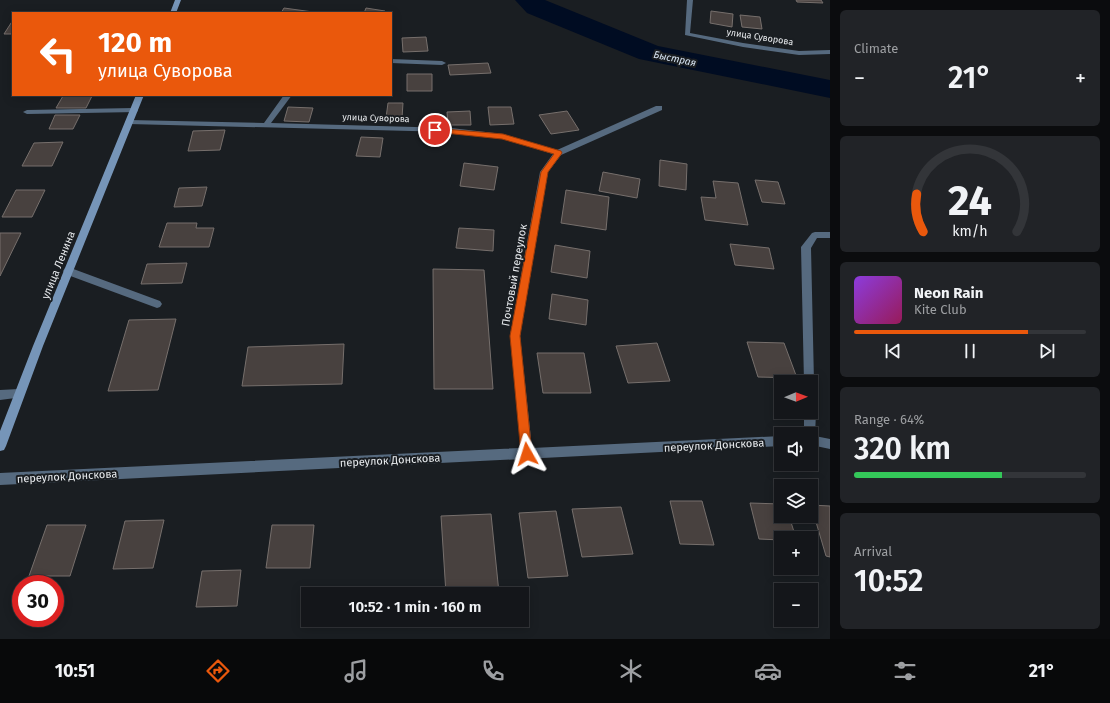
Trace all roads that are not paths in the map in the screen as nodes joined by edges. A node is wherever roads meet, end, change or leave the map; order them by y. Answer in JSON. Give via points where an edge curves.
{"nodes":[{"id":1,"x":178,"y":0,"type":"edge"},
{"id":2,"x":690,"y":0,"type":"edge"},
{"id":3,"x":173,"y":12,"type":"edge"},
{"id":4,"x":830,"y":52,"type":"edge"},
{"id":5,"x":392,"y":61,"type":"edge"},
{"id":6,"x":442,"y":63,"type":"dead end"},
{"id":7,"x":140,"y":96,"type":"edge"},
{"id":8,"x":287,"y":96,"type":"edge"},
{"id":9,"x":659,"y":108,"type":"dead end"},
{"id":10,"x":134,"y":110,"type":"junction"},
{"id":11,"x":27,"y":112,"type":"dead end"},
{"id":12,"x":129,"y":122,"type":"junction"},
{"id":13,"x":266,"y":125,"type":"junction"},
{"id":14,"x":558,"y":153,"type":"junction"},
{"id":15,"x":830,"y":235,"type":"edge"},
{"id":16,"x":68,"y":271,"type":"junction"},
{"id":17,"x":157,"y":304,"type":"dead end"},
{"id":18,"x":809,"y":375,"type":"edge"},
{"id":19,"x":19,"y":394,"type":"junction"},
{"id":20,"x":0,"y":395,"type":"edge"},
{"id":21,"x":774,"y":441,"type":"edge"},
{"id":22,"x":818,"y":441,"type":"edge"},
{"id":23,"x":830,"y":444,"type":"edge"},
{"id":24,"x":0,"y":446,"type":"edge"},
{"id":25,"x":527,"y":454,"type":"junction"},
{"id":26,"x":0,"y":479,"type":"edge"}],
"edges":[{"from":1,"to":3,"type":"street"},
{"from":2,"to":4,"type":"street","name":"улица Суворова","via":[[687,34],[743,46],[799,53]]},
{"from":5,"to":6,"type":"street"},
{"from":7,"to":10,"type":"street","name":"улица Ленина"},
{"from":8,"to":13,"type":"street"},
{"from":9,"to":14,"type":"street"},
{"from":10,"to":11,"type":"street"},
{"from":10,"to":12,"type":"street","name":"улица Ленина"},
{"from":12,"to":13,"type":"street","name":"улица Суворова"},
{"from":12,"to":16,"type":"street","name":"улица Ленина"},
{"from":13,"to":14,"type":"street","name":"улица Суворова","via":[[451,130],[503,136]]},
{"from":14,"to":25,"type":"street","name":"Почтовый переулок","via":[[544,172],[515,336]]},
{"from":15,"to":18,"type":"street","via":[[815,235],[806,247]]},
{"from":16,"to":17,"type":"street"},
{"from":16,"to":19,"type":"street","name":"улица Ленина"},
{"from":19,"to":20,"type":"street"},
{"from":19,"to":24,"type":"street","name":"улица Ленина"},
{"from":21,"to":25,"type":"street","name":"переулок Донскова"},
{"from":22,"to":23,"type":"street"},
{"from":25,"to":26,"type":"street","name":"переулок Донскова"}]}
